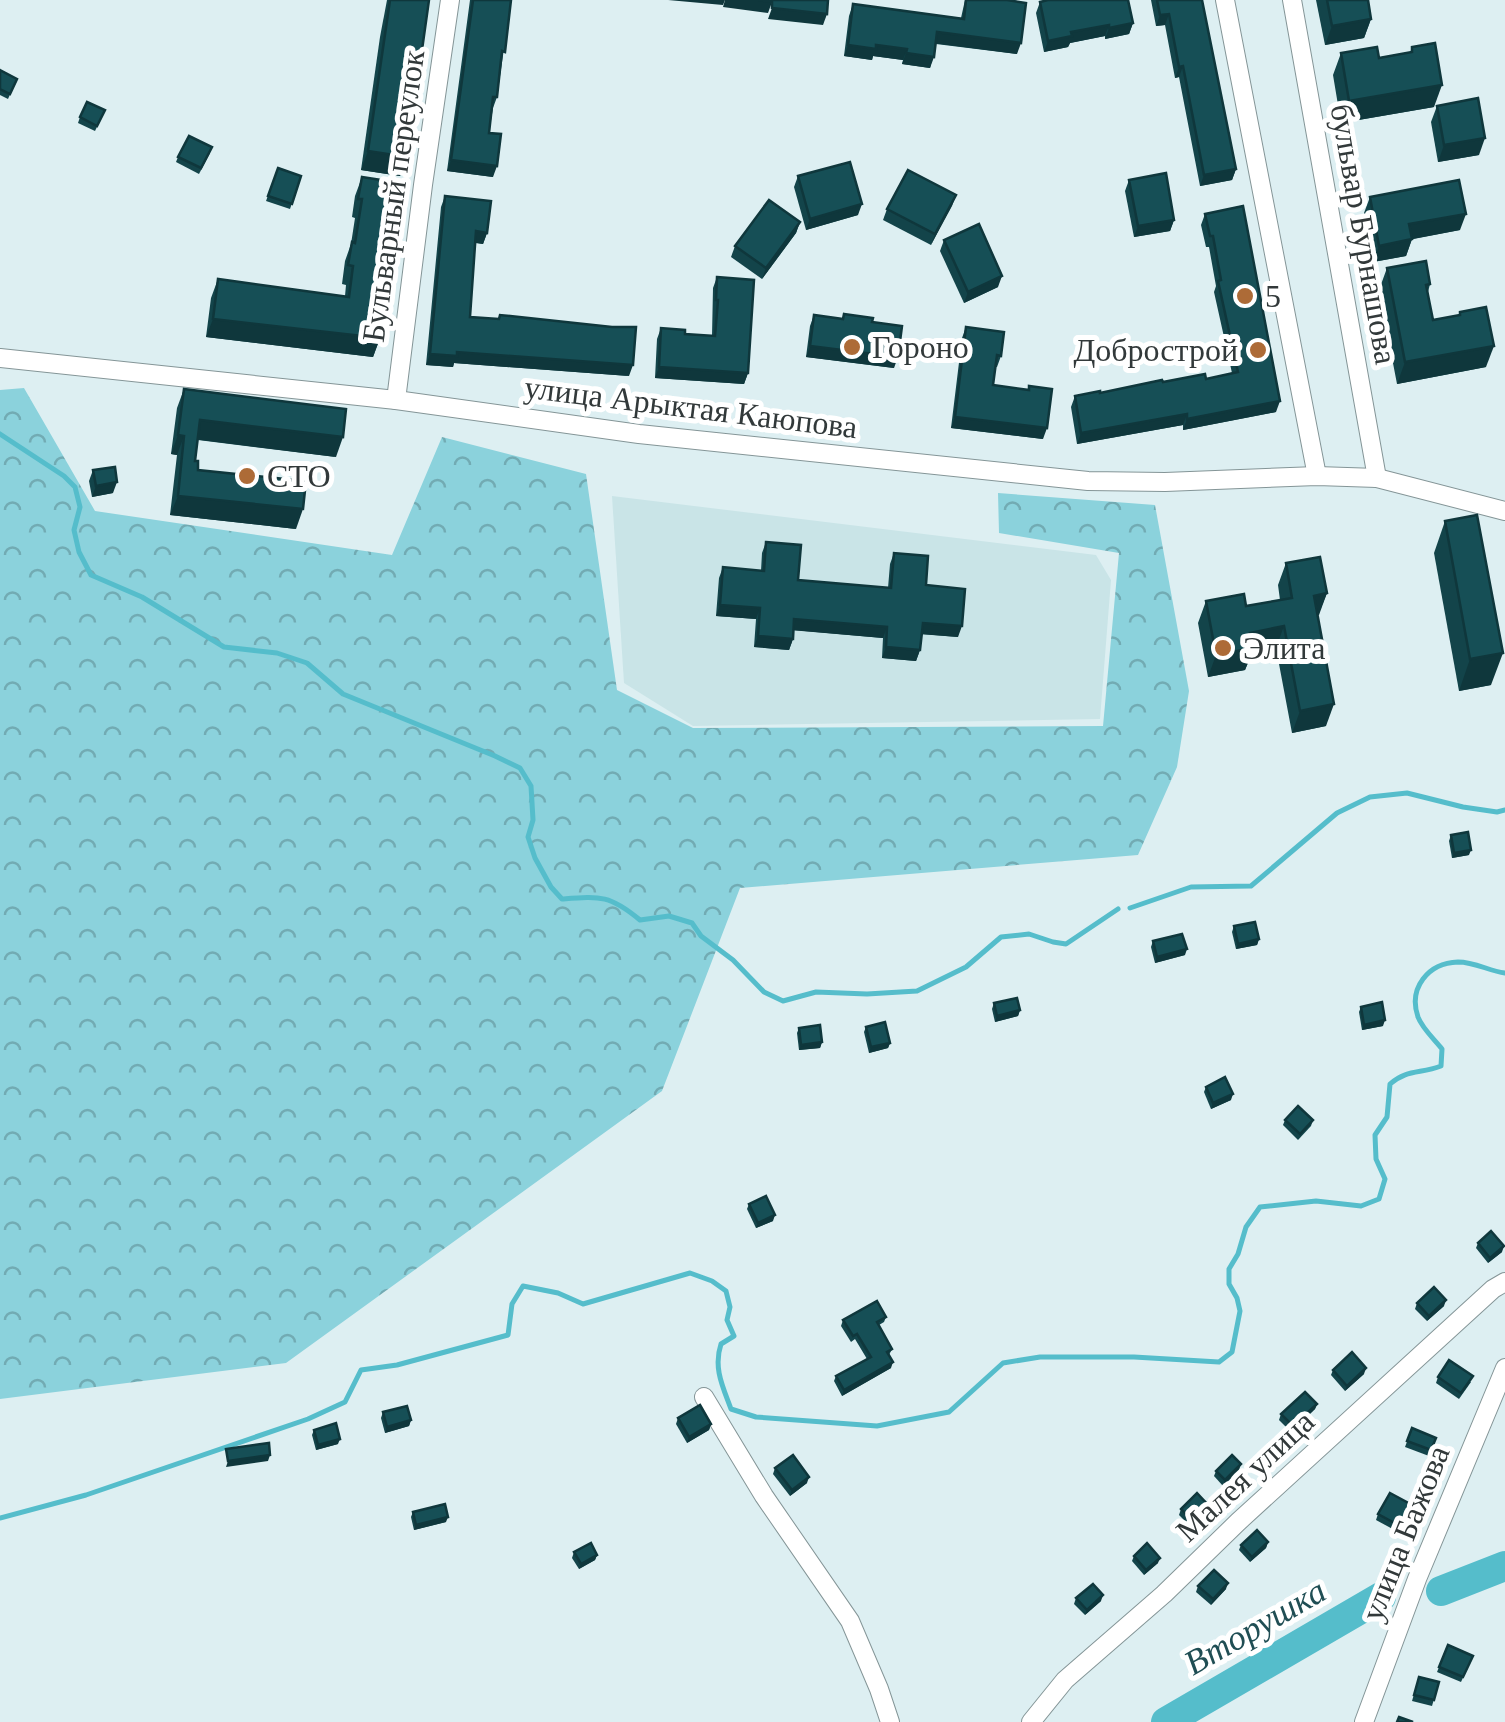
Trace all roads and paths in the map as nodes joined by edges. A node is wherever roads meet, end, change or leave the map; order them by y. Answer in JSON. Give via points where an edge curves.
{"nodes":[{"id":1,"x":450,"y":0,"type":"edge"},
{"id":2,"x":1225,"y":0,"type":"edge"},
{"id":3,"x":1292,"y":0,"type":"edge"},
{"id":4,"x":0,"y":358,"type":"edge"},
{"id":5,"x":396,"y":400,"type":"junction"},
{"id":6,"x":1316,"y":476,"type":"junction"},
{"id":7,"x":1377,"y":478,"type":"junction"},
{"id":8,"x":1505,"y":512,"type":"edge"},
{"id":9,"x":1505,"y":1282,"type":"edge"},
{"id":10,"x":1505,"y":1368,"type":"edge"},
{"id":11,"x":704,"y":1397,"type":"dead end"},
{"id":12,"x":1032,"y":1721,"type":"edge"},
{"id":13,"x":890,"y":1722,"type":"edge"},
{"id":14,"x":1364,"y":1722,"type":"edge"}],
"edges":[{"from":1,"to":5,"type":"street","name":"Бульварный переулок"},
{"from":2,"to":6,"type":"street"},
{"from":3,"to":7,"type":"street","name":"бульвар Бурнашова"},
{"from":4,"to":5,"type":"street","name":"улица Арыктая Каюпова"},
{"from":5,"to":6,"type":"street","name":"улица Арыктая Каюпова","via":[[639,434],[1088,481]]},
{"from":6,"to":7,"type":"street","name":"улица Арыктая Каюпова"},
{"from":7,"to":8,"type":"street","name":"улица Арыктая Каюпова"},
{"from":9,"to":12,"type":"street","name":"Малея улица","via":[[1066,1680]]},
{"from":10,"to":14,"type":"street","name":"улица Бажова"},
{"from":11,"to":13,"type":"street","via":[[850,1622]]}]}
